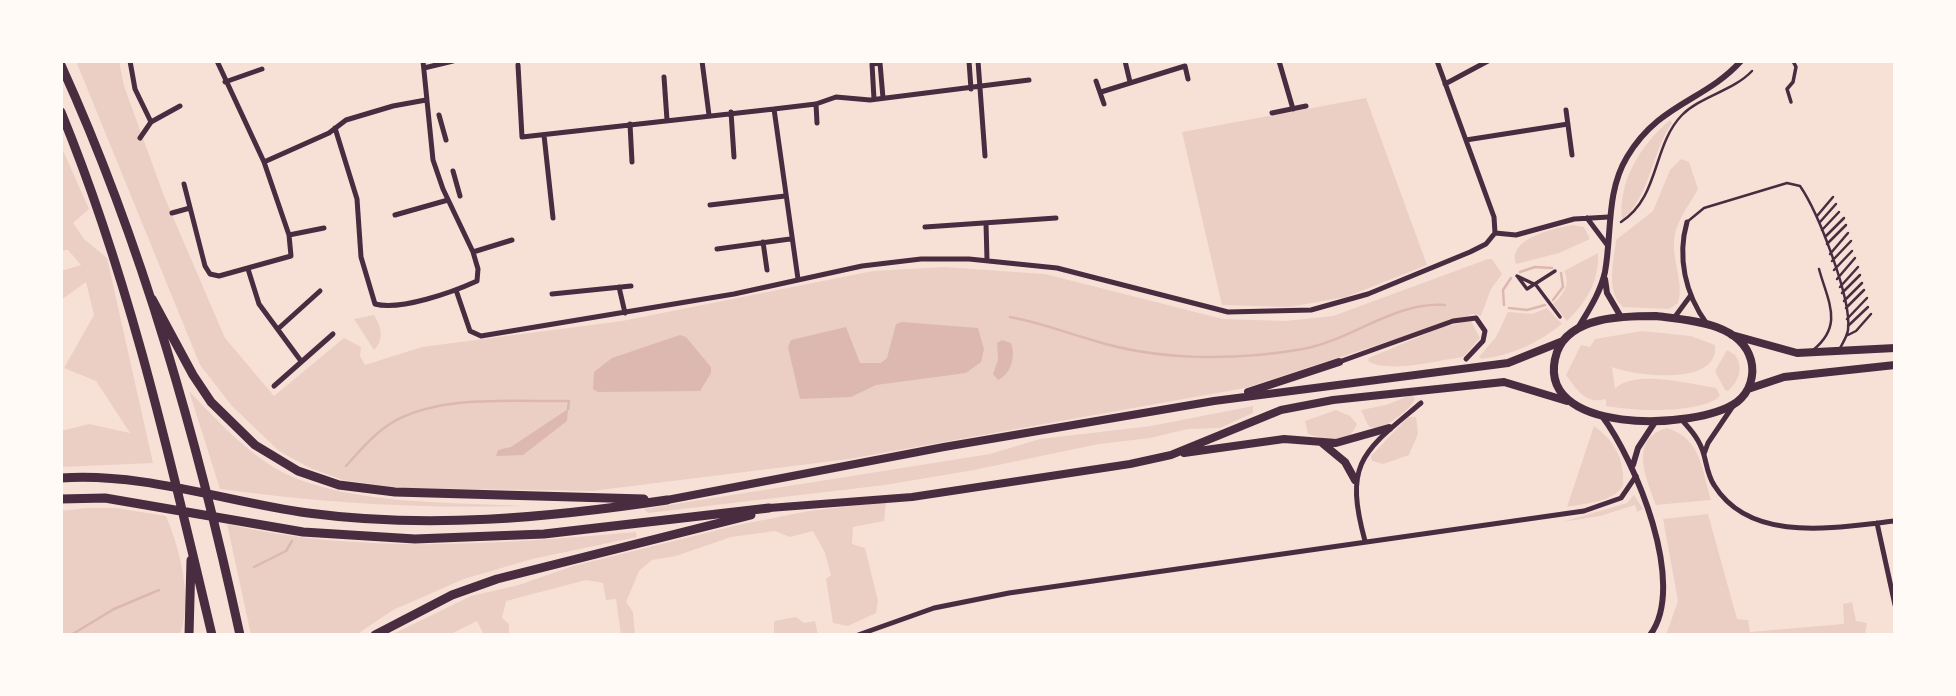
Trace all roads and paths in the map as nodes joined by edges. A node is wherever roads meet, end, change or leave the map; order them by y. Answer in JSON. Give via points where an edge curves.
{"nodes":[{"id":1,"x":130,"y":61,"type":"edge"},
{"id":2,"x":217,"y":61,"type":"edge"},
{"id":3,"x":453,"y":61,"type":"edge"},
{"id":4,"x":702,"y":61,"type":"edge"},
{"id":5,"x":969,"y":61,"type":"edge"},
{"id":6,"x":978,"y":61,"type":"edge"},
{"id":7,"x":1125,"y":61,"type":"edge"},
{"id":8,"x":1279,"y":61,"type":"edge"},
{"id":9,"x":1437,"y":61,"type":"edge"},
{"id":10,"x":1488,"y":61,"type":"edge"},
{"id":11,"x":1741,"y":61,"type":"edge"},
{"id":12,"x":1793,"y":61,"type":"edge"},
{"id":13,"x":424,"y":64,"type":"edge"},
{"id":14,"x":61,"y":65,"type":"edge"},
{"id":15,"x":518,"y":65,"type":"dead end"},
{"id":16,"x":261,"y":69,"type":"dead end"},
{"id":17,"x":1752,"y":71,"type":"dead end"},
{"id":18,"x":664,"y":77,"type":"dead end"},
{"id":19,"x":1188,"y":79,"type":"dead end"},
{"id":20,"x":1029,"y":80,"type":"dead end"},
{"id":21,"x":1096,"y":81,"type":"dead end"},
{"id":22,"x":225,"y":82,"type":"junction"},
{"id":23,"x":1130,"y":82,"type":"junction"},
{"id":24,"x":1445,"y":84,"type":"junction"},
{"id":25,"x":980,"y":87,"type":"junction"},
{"id":26,"x":971,"y":89,"type":"junction"},
{"id":27,"x":1101,"y":92,"type":"junction"},
{"id":28,"x":883,"y":98,"type":"junction"},
{"id":29,"x":874,"y":99,"type":"junction"},
{"id":30,"x":426,"y":100,"type":"junction"},
{"id":31,"x":1791,"y":102,"type":"dead end"},
{"id":32,"x":816,"y":104,"type":"junction"},
{"id":33,"x":1104,"y":104,"type":"dead end"},
{"id":34,"x":180,"y":106,"type":"dead end"},
{"id":35,"x":1306,"y":106,"type":"dead end"},
{"id":36,"x":774,"y":109,"type":"junction"},
{"id":37,"x":1293,"y":109,"type":"junction"},
{"id":38,"x":1566,"y":110,"type":"dead end"},
{"id":39,"x":61,"y":112,"type":"edge"},
{"id":40,"x":732,"y":112,"type":"junction"},
{"id":41,"x":1272,"y":113,"type":"dead end"},
{"id":42,"x":439,"y":115,"type":"dead end"},
{"id":43,"x":709,"y":115,"type":"junction"},
{"id":44,"x":667,"y":120,"type":"junction"},
{"id":45,"x":150,"y":122,"type":"junction"},
{"id":46,"x":817,"y":123,"type":"dead end"},
{"id":47,"x":630,"y":124,"type":"junction"},
{"id":48,"x":1568,"y":124,"type":"junction"},
{"id":49,"x":335,"y":128,"type":"junction"},
{"id":50,"x":443,"y":128,"type":"junction"},
{"id":51,"x":429,"y":132,"type":"junction"},
{"id":52,"x":544,"y":135,"type":"junction"},
{"id":53,"x":140,"y":138,"type":"dead end"},
{"id":54,"x":446,"y":140,"type":"dead end"},
{"id":55,"x":1466,"y":140,"type":"junction"},
{"id":56,"x":1572,"y":155,"type":"dead end"},
{"id":57,"x":985,"y":156,"type":"dead end"},
{"id":58,"x":734,"y":157,"type":"dead end"},
{"id":59,"x":264,"y":162,"type":"junction"},
{"id":60,"x":632,"y":162,"type":"dead end"},
{"id":61,"x":453,"y":171,"type":"dead end"},
{"id":62,"x":456,"y":182,"type":"junction"},
{"id":63,"x":184,"y":184,"type":"dead end"},
{"id":64,"x":443,"y":189,"type":"junction"},
{"id":65,"x":460,"y":195,"type":"dead end"},
{"id":66,"x":785,"y":196,"type":"junction"},
{"id":67,"x":1833,"y":197,"type":"dead end"},
{"id":68,"x":448,"y":200,"type":"junction"},
{"id":69,"x":1836,"y":204,"type":"dead end"},
{"id":70,"x":710,"y":205,"type":"dead end"},
{"id":71,"x":190,"y":208,"type":"junction"},
{"id":72,"x":1839,"y":212,"type":"dead end"},
{"id":73,"x":172,"y":213,"type":"dead end"},
{"id":74,"x":395,"y":215,"type":"dead end"},
{"id":75,"x":1817,"y":216,"type":"junction"},
{"id":76,"x":1609,"y":217,"type":"junction"},
{"id":77,"x":553,"y":218,"type":"dead end"},
{"id":78,"x":1056,"y":218,"type":"dead end"},
{"id":79,"x":1587,"y":218,"type":"junction"},
{"id":80,"x":1844,"y":218,"type":"dead end"},
{"id":81,"x":1621,"y":222,"type":"dead end"},
{"id":82,"x":1687,"y":222,"type":"joint"},
{"id":83,"x":1820,"y":222,"type":"junction"},
{"id":84,"x":986,"y":223,"type":"junction"},
{"id":85,"x":1846,"y":225,"type":"dead end"},
{"id":86,"x":925,"y":227,"type":"dead end"},
{"id":87,"x":324,"y":228,"type":"dead end"},
{"id":88,"x":1822,"y":230,"type":"junction"},
{"id":89,"x":1495,"y":233,"type":"junction"},
{"id":90,"x":1848,"y":233,"type":"dead end"},
{"id":91,"x":289,"y":235,"type":"junction"},
{"id":92,"x":790,"y":239,"type":"junction"},
{"id":93,"x":512,"y":240,"type":"dead end"},
{"id":94,"x":1826,"y":241,"type":"junction"},
{"id":95,"x":1852,"y":241,"type":"dead end"},
{"id":96,"x":763,"y":242,"type":"junction"},
{"id":97,"x":1608,"y":246,"type":"junction"},
{"id":98,"x":717,"y":249,"type":"dead end"},
{"id":99,"x":1853,"y":251,"type":"dead end"},
{"id":100,"x":473,"y":252,"type":"junction"},
{"id":101,"x":1830,"y":254,"type":"junction"},
{"id":102,"x":1855,"y":258,"type":"dead end"},
{"id":103,"x":987,"y":260,"type":"junction"},
{"id":104,"x":1832,"y":261,"type":"junction"},
{"id":105,"x":1858,"y":267,"type":"dead end"},
{"id":106,"x":248,"y":269,"type":"junction"},
{"id":107,"x":767,"y":270,"type":"dead end"},
{"id":108,"x":1819,"y":270,"type":"dead end"},
{"id":109,"x":1834,"y":270,"type":"junction"},
{"id":110,"x":1555,"y":271,"type":"dead end"},
{"id":111,"x":1604,"y":273,"type":"junction"},
{"id":112,"x":1860,"y":275,"type":"dead end"},
{"id":113,"x":798,"y":279,"type":"junction"},
{"id":114,"x":1837,"y":279,"type":"junction"},
{"id":115,"x":1862,"y":282,"type":"dead end"},
{"id":116,"x":631,"y":286,"type":"dead end"},
{"id":117,"x":619,"y":287,"type":"junction"},
{"id":118,"x":1840,"y":287,"type":"junction"},
{"id":119,"x":456,"y":290,"type":"junction"},
{"id":120,"x":1864,"y":290,"type":"dead end"},
{"id":121,"x":320,"y":291,"type":"dead end"},
{"id":122,"x":1842,"y":293,"type":"junction"},
{"id":123,"x":552,"y":294,"type":"dead end"},
{"id":124,"x":1690,"y":295,"type":"junction"},
{"id":125,"x":1867,"y":298,"type":"dead end"},
{"id":126,"x":152,"y":299,"type":"junction"},
{"id":127,"x":1844,"y":301,"type":"junction"},
{"id":128,"x":1868,"y":306,"type":"dead end"},
{"id":129,"x":1846,"y":308,"type":"junction"},
{"id":130,"x":625,"y":313,"type":"junction"},
{"id":131,"x":1871,"y":314,"type":"dead end"},
{"id":132,"x":1560,"y":317,"type":"dead end"},
{"id":133,"x":1621,"y":317,"type":"junction"},
{"id":134,"x":1674,"y":318,"type":"junction"},
{"id":135,"x":1847,"y":319,"type":"junction"},
{"id":136,"x":1707,"y":324,"type":"junction"},
{"id":137,"x":1848,"y":326,"type":"junction"},
{"id":138,"x":279,"y":328,"type":"junction"},
{"id":139,"x":1577,"y":330,"type":"junction"},
{"id":140,"x":333,"y":334,"type":"dead end"},
{"id":141,"x":1732,"y":335,"type":"junction"},
{"id":142,"x":1846,"y":336,"type":"junction"},
{"id":143,"x":1563,"y":341,"type":"junction"},
{"id":144,"x":1895,"y":348,"type":"edge"},
{"id":145,"x":1837,"y":353,"type":"junction"},
{"id":146,"x":1808,"y":354,"type":"junction"},
{"id":147,"x":1466,"y":359,"type":"dead end"},
{"id":148,"x":301,"y":361,"type":"junction"},
{"id":149,"x":1339,"y":362,"type":"joint"},
{"id":150,"x":1895,"y":365,"type":"edge"},
{"id":151,"x":274,"y":386,"type":"dead end"},
{"id":152,"x":1748,"y":389,"type":"junction"},
{"id":153,"x":1214,"y":401,"type":"junction"},
{"id":154,"x":1567,"y":401,"type":"junction"},
{"id":155,"x":1421,"y":402,"type":"dead end"},
{"id":156,"x":1735,"y":403,"type":"junction"},
{"id":157,"x":1602,"y":416,"type":"junction"},
{"id":158,"x":1681,"y":418,"type":"junction"},
{"id":159,"x":1655,"y":422,"type":"junction"},
{"id":160,"x":1389,"y":428,"type":"junction"},
{"id":161,"x":1322,"y":443,"type":"junction"},
{"id":162,"x":1704,"y":454,"type":"junction"},
{"id":163,"x":1171,"y":455,"type":"junction"},
{"id":164,"x":1633,"y":465,"type":"junction"},
{"id":165,"x":1636,"y":476,"type":"junction"},
{"id":166,"x":61,"y":478,"type":"edge"},
{"id":167,"x":1355,"y":480,"type":"junction"},
{"id":168,"x":61,"y":499,"type":"edge"},
{"id":169,"x":667,"y":499,"type":"junction"},
{"id":170,"x":769,"y":508,"type":"junction"},
{"id":171,"x":1895,"y":521,"type":"edge"},
{"id":172,"x":1877,"y":523,"type":"junction"},
{"id":173,"x":190,"y":541,"type":"junction"},
{"id":174,"x":1365,"y":541,"type":"junction"},
{"id":175,"x":1895,"y":605,"type":"edge"},
{"id":176,"x":189,"y":635,"type":"edge"},
{"id":177,"x":212,"y":635,"type":"edge"},
{"id":178,"x":240,"y":635,"type":"edge"},
{"id":179,"x":375,"y":635,"type":"edge"},
{"id":180,"x":858,"y":635,"type":"edge"},
{"id":181,"x":1650,"y":635,"type":"edge"}],
"edges":[{"from":1,"to":45,"type":"street","via":[[135,89]]},
{"from":2,"to":22,"type":"street"},
{"from":3,"to":13,"type":"street"},
{"from":4,"to":43,"type":"street"},
{"from":5,"to":26,"type":"street"},
{"from":6,"to":25,"type":"street"},
{"from":7,"to":23,"type":"street"},
{"from":8,"to":37,"type":"street"},
{"from":9,"to":24,"type":"street"},
{"from":10,"to":24,"type":"street"},
{"from":11,"to":76,"type":"street","via":[[1672,108],[1643,134],[1625,160]]},
{"from":12,"to":31,"type":"street","via":[[1793,82],[1787,89]]},
{"from":13,"to":30,"type":"street"},
{"from":14,"to":126,"type":"highway"},
{"from":15,"to":52,"type":"street","via":[[522,136]]},
{"from":16,"to":22,"type":"street"},
{"from":17,"to":81,"type":"lane","via":[[1683,114],[1669,136],[1642,204]]},
{"from":18,"to":44,"type":"street"},
{"from":19,"to":23,"type":"street","via":[[1185,66]]},
{"from":20,"to":25,"type":"street"},
{"from":21,"to":27,"type":"street"},
{"from":22,"to":59,"type":"street"},
{"from":23,"to":27,"type":"street"},
{"from":24,"to":55,"type":"street"},
{"from":25,"to":26,"type":"street"},
{"from":25,"to":57,"type":"street"},
{"from":26,"to":28,"type":"street"},
{"from":27,"to":33,"type":"street"},
{"from":28,"to":29,"type":"street"},
{"from":28,"to":29,"type":"street","via":[[880,63],[872,64]]},
{"from":29,"to":32,"type":"street","via":[[836,97]]},
{"from":30,"to":49,"type":"street","via":[[346,120]]},
{"from":30,"to":51,"type":"street"},
{"from":32,"to":36,"type":"street"},
{"from":32,"to":46,"type":"street"},
{"from":34,"to":45,"type":"street"},
{"from":35,"to":37,"type":"street"},
{"from":36,"to":40,"type":"street"},
{"from":36,"to":66,"type":"street"},
{"from":37,"to":41,"type":"street"},
{"from":38,"to":48,"type":"street"},
{"from":39,"to":173,"type":"highway","via":[[117,265]]},
{"from":40,"to":43,"type":"street"},
{"from":40,"to":58,"type":"street"},
{"from":42,"to":50,"type":"street"},
{"from":43,"to":44,"type":"street"},
{"from":44,"to":47,"type":"street"},
{"from":45,"to":53,"type":"street"},
{"from":47,"to":52,"type":"street"},
{"from":47,"to":60,"type":"street"},
{"from":48,"to":55,"type":"street"},
{"from":48,"to":56,"type":"street"},
{"from":49,"to":59,"type":"street"},
{"from":49,"to":119,"type":"street","via":[[357,199],[361,257],[375,304],[387,307]]},
{"from":50,"to":51,"type":"street"},
{"from":50,"to":54,"type":"street"},
{"from":51,"to":64,"type":"street"},
{"from":52,"to":77,"type":"street"},
{"from":55,"to":89,"type":"street"},
{"from":59,"to":91,"type":"street"},
{"from":61,"to":62,"type":"street"},
{"from":62,"to":64,"type":"street"},
{"from":62,"to":65,"type":"street"},
{"from":63,"to":71,"type":"street"},
{"from":64,"to":68,"type":"street"},
{"from":66,"to":70,"type":"street"},
{"from":66,"to":92,"type":"street"},
{"from":67,"to":75,"type":"lane"},
{"from":68,"to":74,"type":"street"},
{"from":68,"to":100,"type":"street"},
{"from":69,"to":83,"type":"lane"},
{"from":71,"to":73,"type":"street"},
{"from":71,"to":106,"type":"street","via":[[210,274]]},
{"from":72,"to":88,"type":"lane"},
{"from":75,"to":82,"type":"lane","via":[[1800,186],[1793,183],[1704,208]]},
{"from":75,"to":83,"type":"lane"},
{"from":76,"to":79,"type":"street"},
{"from":76,"to":97,"type":"street"},
{"from":78,"to":84,"type":"street"},
{"from":79,"to":89,"type":"street","via":[[1516,235]]},
{"from":79,"to":97,"type":"street"},
{"from":80,"to":94,"type":"lane"},
{"from":82,"to":124,"type":"street","via":[[1681,255]]},
{"from":83,"to":88,"type":"lane"},
{"from":84,"to":86,"type":"street"},
{"from":84,"to":103,"type":"street"},
{"from":85,"to":94,"type":"lane"},
{"from":87,"to":91,"type":"street"},
{"from":88,"to":94,"type":"lane"},
{"from":89,"to":103,"type":"street","via":[[1480,248],[1368,294],[1311,310],[1267,313],[1204,308],[1057,268]]},
{"from":90,"to":101,"type":"lane"},
{"from":91,"to":106,"type":"street","via":[[291,256]]},
{"from":92,"to":96,"type":"street"},
{"from":92,"to":113,"type":"street"},
{"from":93,"to":100,"type":"street"},
{"from":94,"to":101,"type":"lane"},
{"from":95,"to":104,"type":"lane"},
{"from":96,"to":98,"type":"street"},
{"from":96,"to":107,"type":"street"},
{"from":97,"to":111,"type":"street"},
{"from":99,"to":109,"type":"lane"},
{"from":100,"to":119,"type":"street","via":[[477,281]]},
{"from":101,"to":104,"type":"lane"},
{"from":102,"to":114,"type":"lane"},
{"from":103,"to":113,"type":"street","via":[[894,261]]},
{"from":104,"to":109,"type":"lane"},
{"from":105,"to":118,"type":"lane"},
{"from":106,"to":138,"type":"street","via":[[259,304]]},
{"from":108,"to":146,"type":"lane","via":[[1833,320],[1830,331]]},
{"from":109,"to":114,"type":"lane"},
{"from":110,"to":132,"type":"street","via":[[1534,284]]},
{"from":111,"to":133,"type":"street","via":[[1607,293]]},
{"from":111,"to":139,"type":"street","via":[[1594,304]]},
{"from":112,"to":122,"type":"lane"},
{"from":113,"to":130,"type":"street"},
{"from":114,"to":118,"type":"lane"},
{"from":115,"to":127,"type":"lane"},
{"from":116,"to":117,"type":"street"},
{"from":117,"to":123,"type":"street"},
{"from":117,"to":130,"type":"street"},
{"from":118,"to":122,"type":"lane"},
{"from":119,"to":130,"type":"street","via":[[470,331],[481,336]]},
{"from":120,"to":129,"type":"lane"},
{"from":121,"to":138,"type":"street"},
{"from":122,"to":127,"type":"lane"},
{"from":124,"to":134,"type":"street"},
{"from":124,"to":136,"type":"street"},
{"from":125,"to":135,"type":"lane"},
{"from":126,"to":169,"type":"highway","via":[[211,402],[255,445],[298,471],[339,485],[395,492]]},
{"from":126,"to":178,"type":"highway"},
{"from":127,"to":129,"type":"lane"},
{"from":128,"to":137,"type":"lane"},
{"from":129,"to":135,"type":"lane"},
{"from":131,"to":142,"type":"lane"},
{"from":133,"to":134,"type":"main road"},
{"from":133,"to":139,"type":"main road"},
{"from":134,"to":136,"type":"main road"},
{"from":135,"to":137,"type":"lane"},
{"from":136,"to":141,"type":"main road"},
{"from":137,"to":142,"type":"lane"},
{"from":138,"to":148,"type":"street"},
{"from":139,"to":143,"type":"main road"},
{"from":140,"to":148,"type":"street"},
{"from":141,"to":146,"type":"main road"},
{"from":141,"to":152,"type":"main road","via":[[1749,353],[1753,369]]},
{"from":142,"to":145,"type":"lane"},
{"from":143,"to":153,"type":"main road","via":[[1508,363]]},
{"from":143,"to":154,"type":"main road","via":[[1554,373]]},
{"from":144,"to":145,"type":"main road"},
{"from":145,"to":146,"type":"main road"},
{"from":147,"to":149,"type":"street","via":[[1483,341],[1485,331],[1476,318],[1453,321]]},
{"from":148,"to":151,"type":"street"},
{"from":149,"to":153,"type":"main road"},
{"from":150,"to":152,"type":"main road","via":[[1784,377]]},
{"from":152,"to":156,"type":"main road"},
{"from":153,"to":169,"type":"main road"},
{"from":154,"to":157,"type":"main road"},
{"from":154,"to":163,"type":"main road","via":[[1504,382],[1345,398],[1281,410]]},
{"from":155,"to":160,"type":"street"},
{"from":156,"to":158,"type":"main road"},
{"from":156,"to":162,"type":"street"},
{"from":157,"to":159,"type":"main road"},
{"from":157,"to":164,"type":"street"},
{"from":158,"to":159,"type":"main road"},
{"from":158,"to":162,"type":"street"},
{"from":159,"to":164,"type":"street"},
{"from":160,"to":161,"type":"main road","via":[[1355,440]]},
{"from":160,"to":167,"type":"street","via":[[1362,456]]},
{"from":161,"to":163,"type":"main road","via":[[1284,439]]},
{"from":161,"to":167,"type":"main road","via":[[1345,462]]},
{"from":162,"to":172,"type":"street","via":[[1720,493],[1757,518],[1804,528]]},
{"from":163,"to":170,"type":"main road","via":[[1008,485]]},
{"from":164,"to":165,"type":"street"},
{"from":165,"to":174,"type":"street","via":[[1621,498],[1604,506]]},
{"from":165,"to":181,"type":"street","via":[[1665,591],[1661,616]]},
{"from":166,"to":169,"type":"highway","via":[[106,478],[306,513],[404,521],[524,518]]},
{"from":167,"to":174,"type":"street"},
{"from":168,"to":170,"type":"highway","via":[[105,498],[303,532],[415,539],[544,534]]},
{"from":170,"to":179,"type":"highway","via":[[497,579],[452,595]]},
{"from":171,"to":172,"type":"street"},
{"from":172,"to":175,"type":"street"},
{"from":173,"to":176,"type":"highway"},
{"from":173,"to":177,"type":"highway"},
{"from":174,"to":180,"type":"street","via":[[1009,593],[934,608]]}]}
